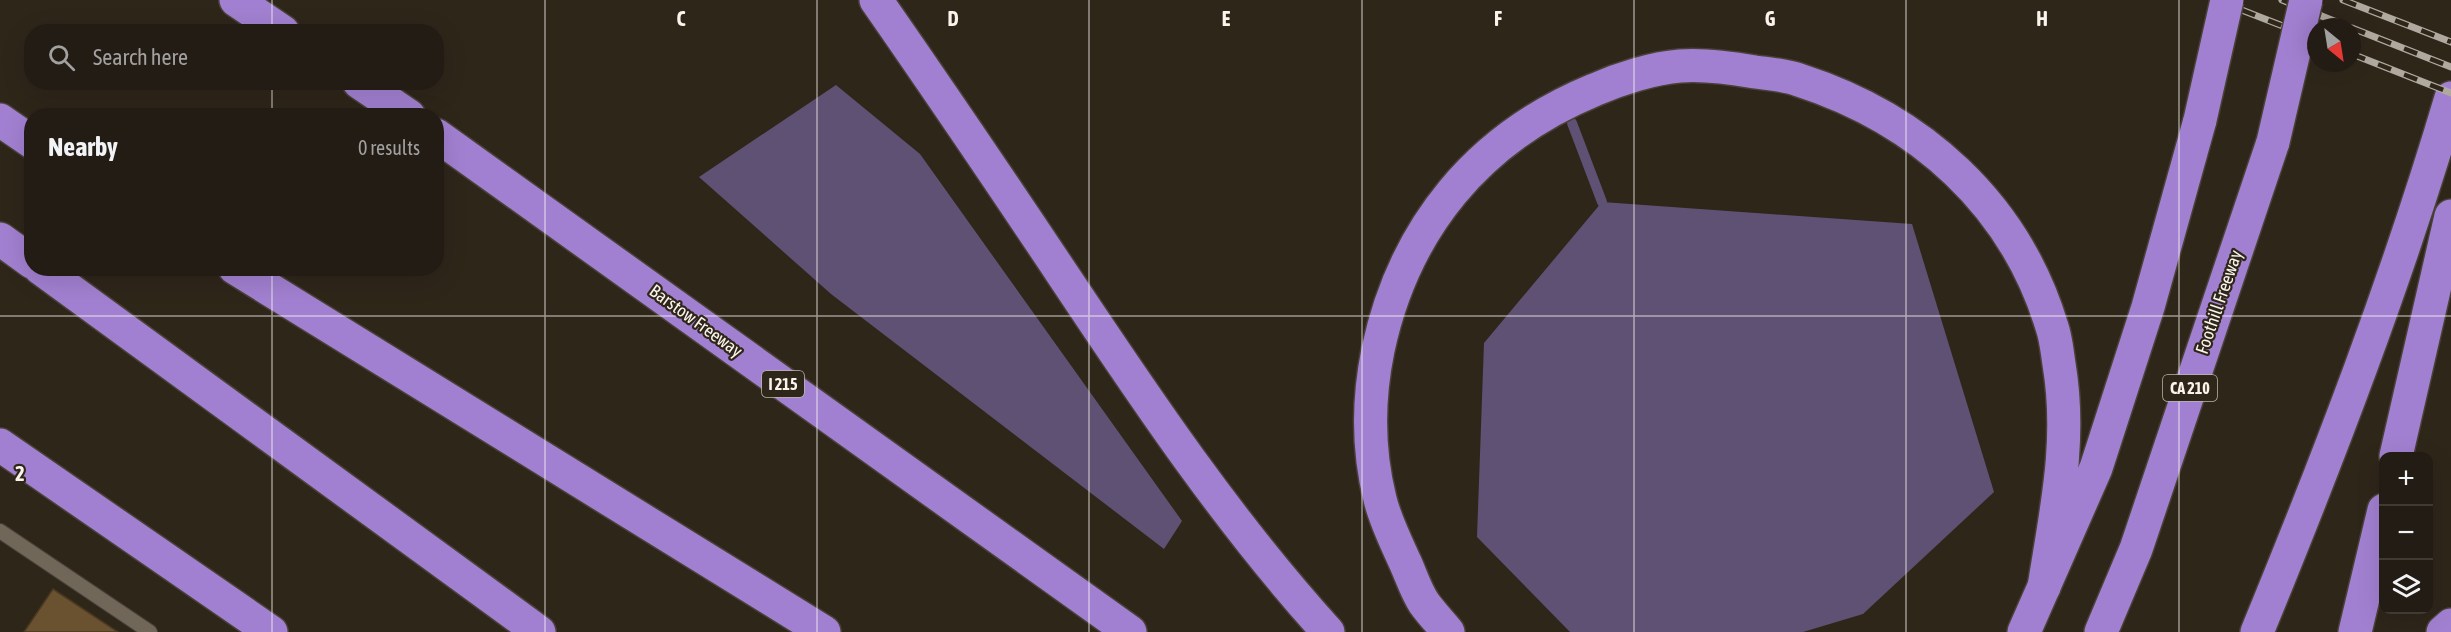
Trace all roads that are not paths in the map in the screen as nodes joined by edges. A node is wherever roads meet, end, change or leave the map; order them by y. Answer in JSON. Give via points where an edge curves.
{"nodes":[{"id":1,"x":236,"y":0,"type":"edge"},
{"id":2,"x":876,"y":0,"type":"edge"},
{"id":3,"x":2227,"y":0,"type":"edge"},
{"id":4,"x":2306,"y":0,"type":"edge"},
{"id":5,"x":271,"y":24,"type":"edge"},
{"id":6,"x":371,"y":90,"type":"edge"},
{"id":7,"x":2451,"y":98,"type":"edge"},
{"id":8,"x":397,"y":108,"type":"edge"},
{"id":9,"x":0,"y":120,"type":"edge"},
{"id":10,"x":24,"y":136,"type":"edge"},
{"id":11,"x":444,"y":141,"type":"edge"},
{"id":12,"x":2451,"y":216,"type":"edge"},
{"id":13,"x":0,"y":239,"type":"edge"},
{"id":14,"x":24,"y":256,"type":"edge"},
{"id":15,"x":51,"y":276,"type":"edge"},
{"id":16,"x":249,"y":276,"type":"edge"},
{"id":17,"x":0,"y":445,"type":"edge"},
{"id":18,"x":2397,"y":452,"type":"edge"},
{"id":19,"x":0,"y":531,"type":"edge"},
{"id":20,"x":2379,"y":531,"type":"edge"},
{"id":21,"x":2044,"y":587,"type":"junction"},
{"id":22,"x":2451,"y":625,"type":"edge"},
{"id":23,"x":150,"y":632,"type":"edge"},
{"id":24,"x":271,"y":632,"type":"edge"},
{"id":25,"x":538,"y":632,"type":"edge"},
{"id":26,"x":824,"y":632,"type":"edge"},
{"id":27,"x":1130,"y":632,"type":"edge"},
{"id":28,"x":1328,"y":632,"type":"edge"},
{"id":29,"x":1448,"y":632,"type":"edge"},
{"id":30,"x":2024,"y":632,"type":"edge"},
{"id":31,"x":2101,"y":632,"type":"edge"},
{"id":32,"x":2257,"y":632,"type":"edge"},
{"id":33,"x":2355,"y":632,"type":"edge"},
{"id":34,"x":2443,"y":632,"type":"edge"}],
"edges":[{"from":1,"to":5,"type":"highway"},
{"from":2,"to":28,"type":"highway","via":[[1191,462],[1279,578]]},
{"from":3,"to":21,"type":"highway","bridge":true,"via":[[2200,120],[2148,307],[2096,468]]},
{"from":4,"to":31,"type":"highway","name":"Foothill Freeway","number":"CA 210","bridge":true,"via":[[2273,142],[2136,549]]},
{"from":6,"to":8,"type":"highway"},
{"from":7,"to":32,"type":"highway","via":[[2423,193],[2325,467]]},
{"from":9,"to":10,"type":"highway"},
{"from":11,"to":27,"type":"highway","name":"Barstow Freeway","number":"I 215"},
{"from":12,"to":18,"type":"highway"},
{"from":13,"to":14,"type":"highway"},
{"from":15,"to":25,"type":"highway"},
{"from":16,"to":26,"type":"highway"},
{"from":17,"to":24,"type":"highway"},
{"from":19,"to":23,"type":"lane"},
{"from":20,"to":33,"type":"highway"},
{"from":21,"to":29,"type":"highway","via":[[2064,457],[2064,393],[2053,329],[2032,272],[2002,223],[1964,178],[1917,137],[1866,106],[1796,79],[1735,69],[1680,66],[1616,81],[1570,100],[1517,130],[1473,168],[1435,215],[1408,260],[1385,318],[1371,383],[1371,448],[1384,513],[1423,602]]},
{"from":21,"to":30,"type":"highway"},
{"from":22,"to":34,"type":"highway"}]}
